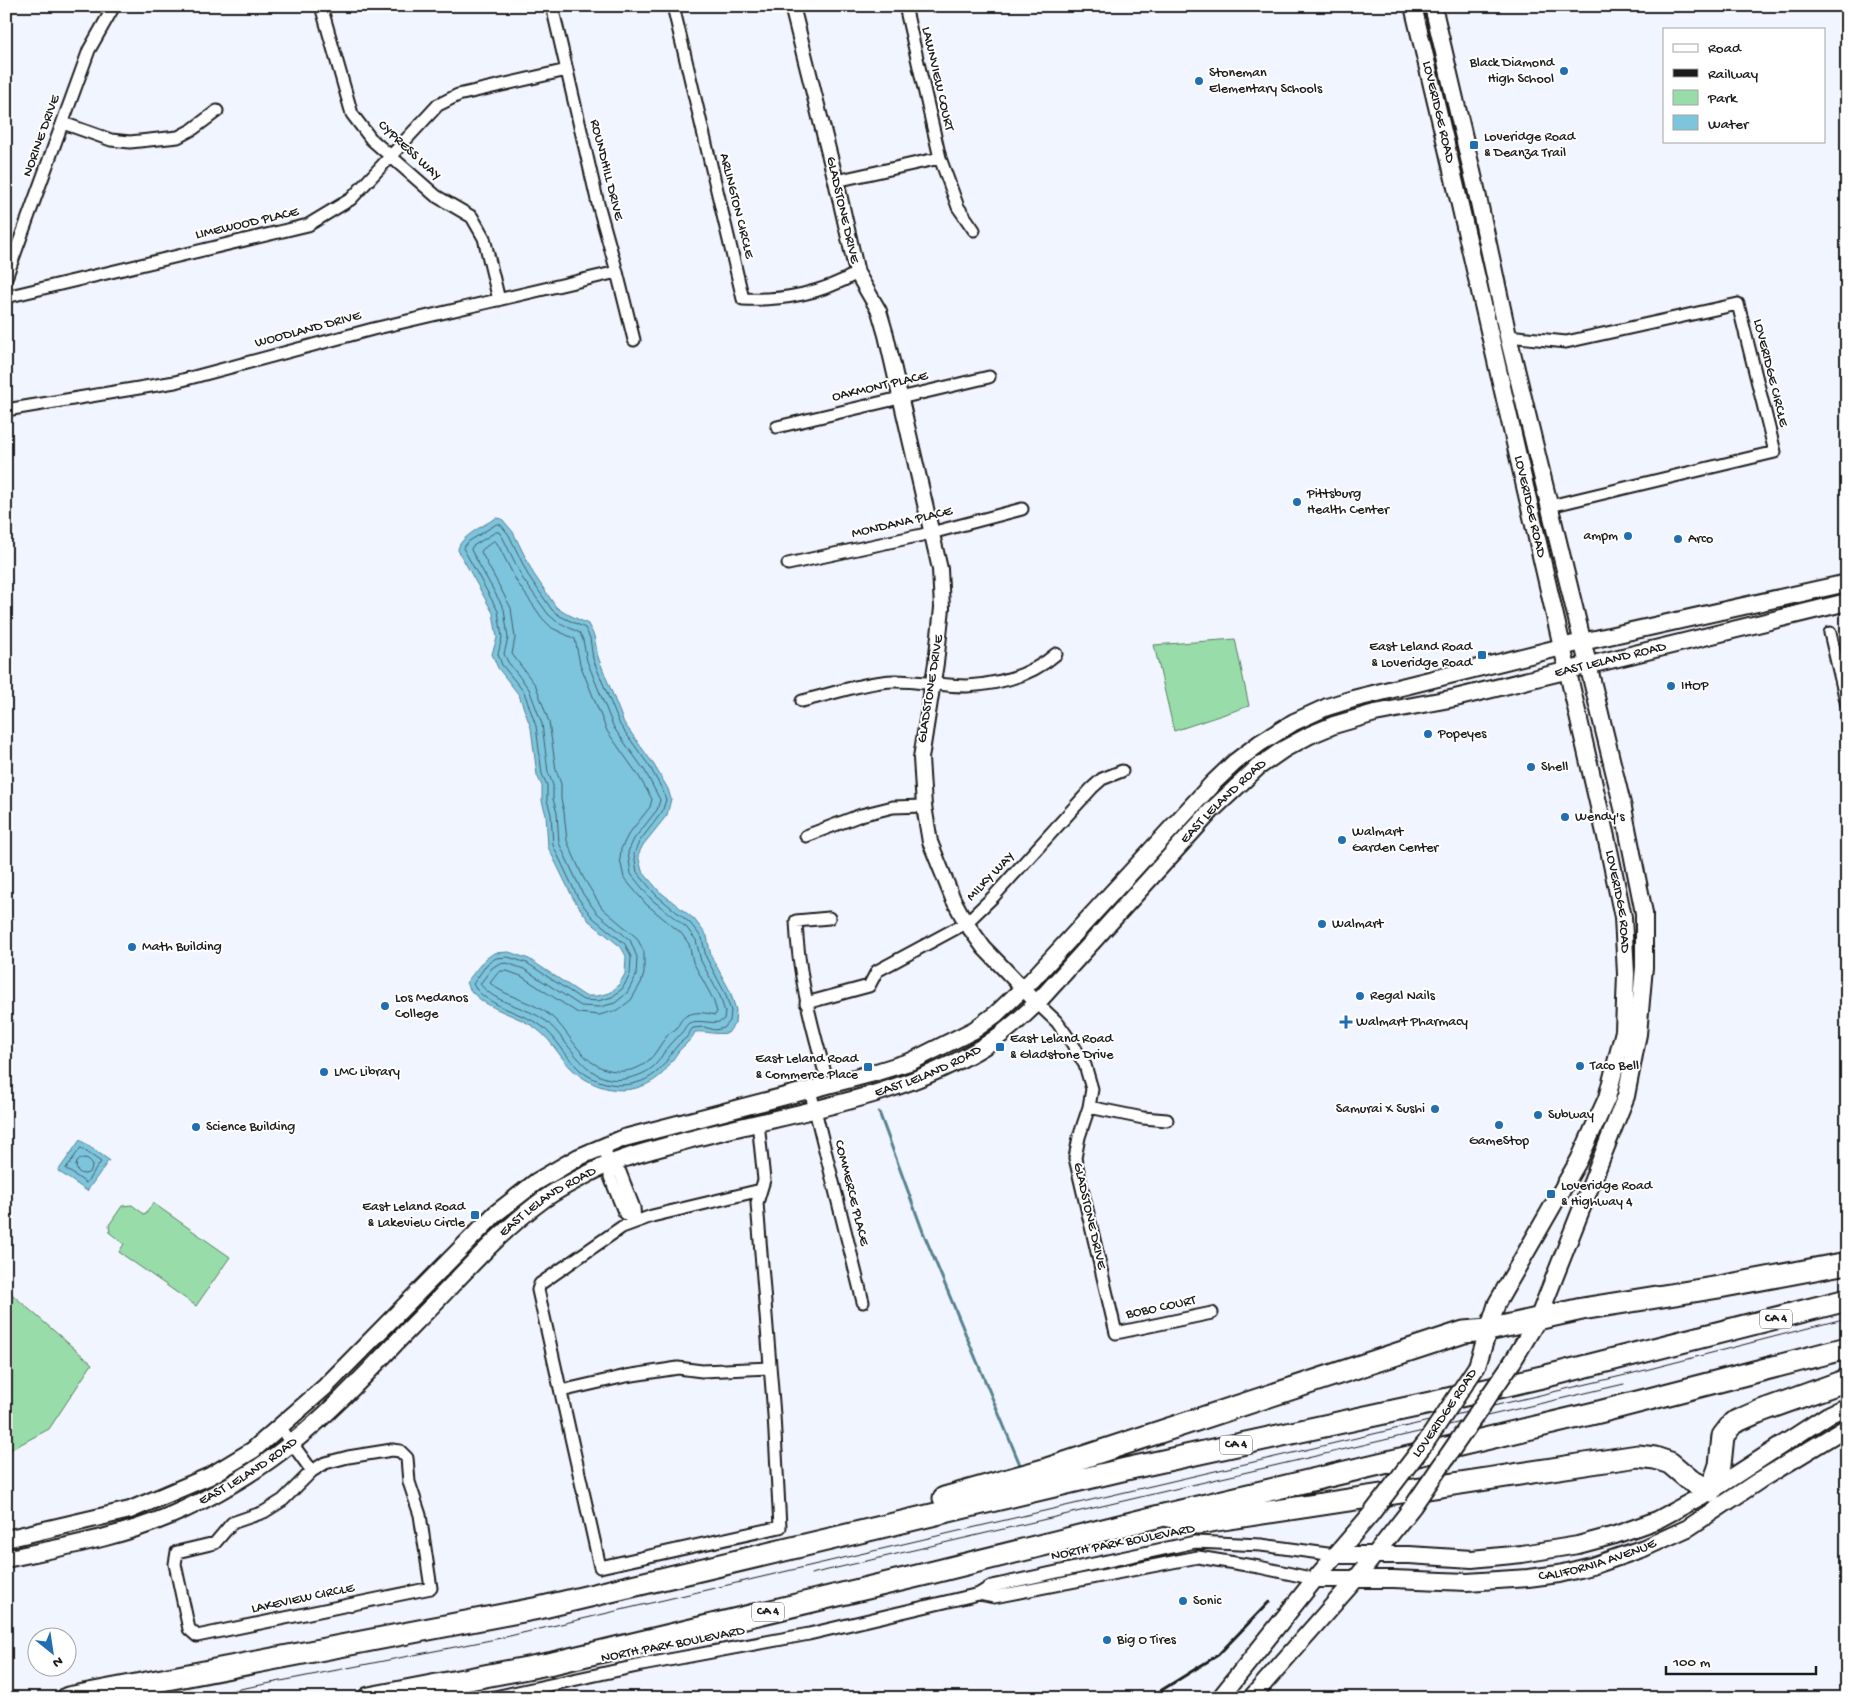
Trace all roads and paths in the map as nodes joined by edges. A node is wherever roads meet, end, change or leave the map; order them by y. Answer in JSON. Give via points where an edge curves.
{"nodes":[{"id":1,"x":114,"y":6,"type":"edge"},
{"id":2,"x":321,"y":6,"type":"edge"},
{"id":3,"x":552,"y":6,"type":"edge"},
{"id":4,"x":673,"y":6,"type":"edge"},
{"id":5,"x":792,"y":6,"type":"edge"},
{"id":6,"x":905,"y":6,"type":"edge"},
{"id":7,"x":1413,"y":6,"type":"edge"},
{"id":8,"x":1433,"y":6,"type":"edge"},
{"id":9,"x":567,"y":70,"type":"junction"},
{"id":10,"x":217,"y":111,"type":"dead end"},
{"id":11,"x":63,"y":123,"type":"junction"},
{"id":12,"x":392,"y":156,"type":"junction"},
{"id":13,"x":940,"y":158,"type":"junction"},
{"id":14,"x":836,"y":181,"type":"junction"},
{"id":15,"x":1459,"y":201,"type":"junction"},
{"id":16,"x":1480,"y":204,"type":"junction"},
{"id":17,"x":974,"y":230,"type":"dead end"},
{"id":18,"x":617,"y":272,"type":"junction"},
{"id":19,"x":857,"y":273,"type":"junction"},
{"id":20,"x":6,"y":278,"type":"edge"},
{"id":21,"x":6,"y":297,"type":"edge"},
{"id":22,"x":499,"y":300,"type":"junction"},
{"id":23,"x":1508,"y":336,"type":"junction"},
{"id":24,"x":634,"y":340,"type":"dead end"},
{"id":25,"x":989,"y":377,"type":"dead end"},
{"id":26,"x":901,"y":398,"type":"junction"},
{"id":27,"x":6,"y":410,"type":"edge"},
{"id":28,"x":777,"y":426,"type":"dead end"},
{"id":29,"x":1550,"y":506,"type":"junction"},
{"id":30,"x":1022,"y":509,"type":"dead end"},
{"id":31,"x":931,"y":533,"type":"junction"},
{"id":32,"x":788,"y":564,"type":"dead end"},
{"id":33,"x":1847,"y":582,"type":"edge"},
{"id":34,"x":1847,"y":602,"type":"edge"},
{"id":35,"x":1830,"y":633,"type":"dead end"},
{"id":36,"x":1582,"y":642,"type":"junction"},
{"id":37,"x":1562,"y":647,"type":"junction"},
{"id":38,"x":1056,"y":654,"type":"dead end"},
{"id":39,"x":1588,"y":665,"type":"junction"},
{"id":40,"x":1568,"y":670,"type":"junction"},
{"id":41,"x":932,"y":683,"type":"junction"},
{"id":42,"x":1844,"y":683,"type":"edge"},
{"id":43,"x":802,"y":701,"type":"dead end"},
{"id":44,"x":1847,"y":706,"type":"edge"},
{"id":45,"x":1122,"y":771,"type":"dead end"},
{"id":46,"x":924,"y":806,"type":"junction"},
{"id":47,"x":806,"y":836,"type":"dead end"},
{"id":48,"x":829,"y":918,"type":"dead end"},
{"id":49,"x":966,"y":923,"type":"junction"},
{"id":50,"x":1023,"y":988,"type":"junction"},
{"id":51,"x":806,"y":1003,"type":"junction"},
{"id":52,"x":1037,"y":1003,"type":"junction"},
{"id":53,"x":824,"y":1069,"type":"dead end"},
{"id":54,"x":810,"y":1090,"type":"junction"},
{"id":55,"x":1089,"y":1107,"type":"junction"},
{"id":56,"x":814,"y":1109,"type":"junction"},
{"id":57,"x":1167,"y":1120,"type":"dead end"},
{"id":58,"x":758,"y":1122,"type":"junction"},
{"id":59,"x":603,"y":1147,"type":"junction"},
{"id":60,"x":610,"y":1164,"type":"junction"},
{"id":61,"x":760,"y":1190,"type":"junction"},
{"id":62,"x":635,"y":1222,"type":"junction"},
{"id":63,"x":1847,"y":1263,"type":"edge"},
{"id":64,"x":1847,"y":1300,"type":"edge"},
{"id":65,"x":862,"y":1302,"type":"dead end"},
{"id":66,"x":1212,"y":1313,"type":"dead end"},
{"id":67,"x":1538,"y":1319,"type":"junction"},
{"id":68,"x":1488,"y":1330,"type":"junction"},
{"id":69,"x":1116,"y":1333,"type":"joint"},
{"id":70,"x":1847,"y":1348,"type":"edge"},
{"id":71,"x":770,"y":1368,"type":"junction"},
{"id":72,"x":1847,"y":1380,"type":"edge"},
{"id":73,"x":561,"y":1391,"type":"junction"},
{"id":74,"x":1847,"y":1406,"type":"edge"},
{"id":75,"x":280,"y":1427,"type":"junction"},
{"id":76,"x":1847,"y":1427,"type":"edge"},
{"id":77,"x":291,"y":1444,"type":"junction"},
{"id":78,"x":312,"y":1471,"type":"junction"},
{"id":79,"x":1711,"y":1491,"type":"junction"},
{"id":80,"x":1164,"y":1514,"type":"junction"},
{"id":81,"x":6,"y":1539,"type":"edge"},
{"id":82,"x":768,"y":1554,"type":"junction"},
{"id":83,"x":1335,"y":1555,"type":"junction"},
{"id":84,"x":1377,"y":1555,"type":"junction"},
{"id":85,"x":6,"y":1559,"type":"edge"},
{"id":86,"x":1315,"y":1579,"type":"junction"},
{"id":87,"x":1356,"y":1580,"type":"junction"},
{"id":88,"x":979,"y":1594,"type":"junction"},
{"id":89,"x":68,"y":1698,"type":"edge"},
{"id":90,"x":369,"y":1698,"type":"edge"},
{"id":91,"x":490,"y":1698,"type":"edge"},
{"id":92,"x":1220,"y":1698,"type":"edge"},
{"id":93,"x":1251,"y":1698,"type":"edge"}],
"edges":[{"from":1,"to":11,"type":"street","name":"NORINE DRIVE","via":[[88,50]]},
{"from":2,"to":12,"type":"street","name":"CYPRESS WAY","via":[[352,114],[371,138]]},
{"from":3,"to":9,"type":"street","name":"ROUNDHILL DRIVE"},
{"from":4,"to":19,"type":"street","name":"ARLINGTON CIRCLE","via":[[743,298],[782,298],[838,284]]},
{"from":5,"to":14,"type":"street","name":"GLADSTONE DRIVE"},
{"from":6,"to":13,"type":"street","name":"LAWNVIEW COURT"},
{"from":7,"to":15,"type":"main road","name":"LOVERIDGE ROAD"},
{"from":8,"to":16,"type":"main road","name":"LOVERIDGE ROAD"},
{"from":9,"to":12,"type":"street","name":"LIMEWOOD PLACE","via":[[458,95],[438,105]]},
{"from":9,"to":18,"type":"street","name":"ROUNDHILL DRIVE"},
{"from":10,"to":11,"type":"street","via":[[178,138],[130,142],[111,140]]},
{"from":11,"to":20,"type":"street","name":"NORINE DRIVE"},
{"from":12,"to":21,"type":"street","name":"LIMEWOOD PLACE","via":[[351,199],[308,225]]},
{"from":12,"to":22,"type":"street","name":"CYPRESS WAY","via":[[436,196],[472,217],[484,238]]},
{"from":13,"to":14,"type":"street"},
{"from":13,"to":17,"type":"street","name":"LAWNVIEW COURT","via":[[958,207]]},
{"from":14,"to":19,"type":"street","name":"GLADSTONE DRIVE"},
{"from":15,"to":16,"type":"main road"},
{"from":15,"to":37,"type":"main road","name":"LOVERIDGE ROAD"},
{"from":16,"to":23,"type":"main road","name":"LOVERIDGE ROAD"},
{"from":18,"to":22,"type":"street","name":"WOODLAND DRIVE"},
{"from":18,"to":24,"type":"street","name":"ROUNDHILL DRIVE"},
{"from":19,"to":26,"type":"street","name":"GLADSTONE DRIVE","via":[[879,311]]},
{"from":22,"to":27,"type":"street","name":"WOODLAND DRIVE","via":[[372,329],[175,382]]},
{"from":23,"to":29,"type":"main road","name":"LOVERIDGE ROAD"},
{"from":23,"to":29,"type":"street","name":"LOVERIDGE CIRCLE","via":[[1566,342],[1738,304],[1775,452]]},
{"from":25,"to":26,"type":"street","name":"OAKMONT PLACE"},
{"from":26,"to":28,"type":"street","name":"OAKMONT PLACE"},
{"from":26,"to":31,"type":"street","name":"GLADSTONE DRIVE"},
{"from":29,"to":36,"type":"main road","name":"LOVERIDGE ROAD"},
{"from":30,"to":31,"type":"street","name":"MONDANA PLACE"},
{"from":31,"to":32,"type":"street","name":"MONDANA PLACE"},
{"from":31,"to":41,"type":"street","name":"GLADSTONE DRIVE","via":[[940,569],[942,608]]},
{"from":33,"to":36,"type":"main road","name":"EAST LELAND ROAD"},
{"from":34,"to":39,"type":"main road","name":"EAST LELAND ROAD"},
{"from":35,"to":42,"type":"street"},
{"from":36,"to":37,"type":"main road","name":"EAST LELAND ROAD"},
{"from":36,"to":39,"type":"main road","name":"LOVERIDGE ROAD"},
{"from":37,"to":40,"type":"main road","name":"LOVERIDGE ROAD"},
{"from":37,"to":50,"type":"main road","name":"EAST LELAND ROAD","via":[[1340,703],[1278,731],[1223,773]]},
{"from":38,"to":41,"type":"street","via":[[1042,666],[1005,680],[968,686]]},
{"from":39,"to":40,"type":"main road","name":"EAST LELAND ROAD"},
{"from":39,"to":67,"type":"main road","name":"LOVERIDGE ROAD","via":[[1638,879],[1644,913],[1644,967],[1638,1034],[1626,1096]]},
{"from":40,"to":52,"type":"main road","name":"EAST LELAND ROAD","via":[[1447,700],[1358,717],[1316,732],[1284,749],[1258,767],[1210,811]]},
{"from":40,"to":68,"type":"main road","name":"LOVERIDGE ROAD","via":[[1623,917],[1624,1031],[1607,1098],[1583,1152],[1497,1304]]},
{"from":41,"to":43,"type":"street","via":[[894,681]]},
{"from":41,"to":46,"type":"street","name":"GLADSTONE DRIVE","via":[[920,758]]},
{"from":42,"to":44,"type":"street"},
{"from":45,"to":49,"type":"street","name":"MILKY WAY","via":[[1102,779],[1092,788]]},
{"from":46,"to":47,"type":"street","via":[[893,807],[861,815]]},
{"from":46,"to":49,"type":"street","name":"GLADSTONE DRIVE","via":[[930,842]]},
{"from":48,"to":51,"type":"street","via":[[796,921]]},
{"from":49,"to":50,"type":"street","name":"GLADSTONE DRIVE","via":[[984,948]]},
{"from":49,"to":51,"type":"street","name":"MILKY WAY","via":[[877,971],[869,986]]},
{"from":50,"to":52,"type":"street","name":"GLADSTONE DRIVE"},
{"from":50,"to":54,"type":"main road","name":"EAST LELAND ROAD","via":[[974,1030],[912,1061]]},
{"from":51,"to":53,"type":"street"},
{"from":52,"to":55,"type":"street","name":"GLADSTONE DRIVE","via":[[1057,1022],[1085,1065],[1092,1089]]},
{"from":52,"to":56,"type":"main road","name":"EAST LELAND ROAD","via":[[986,1045],[956,1061],[900,1085]]},
{"from":54,"to":56,"type":"street","name":"COMMERCE PLACE"},
{"from":54,"to":59,"type":"main road","name":"EAST LELAND ROAD","via":[[624,1138]]},
{"from":55,"to":57,"type":"street"},
{"from":55,"to":69,"type":"street","name":"GLADSTONE DRIVE","via":[[1075,1158]]},
{"from":56,"to":58,"type":"main road","name":"EAST LELAND ROAD"},
{"from":56,"to":65,"type":"street","name":"COMMERCE PLACE"},
{"from":58,"to":60,"type":"main road","name":"EAST LELAND ROAD","via":[[625,1157]]},
{"from":58,"to":61,"type":"street","via":[[764,1180]]},
{"from":59,"to":60,"type":"street"},
{"from":59,"to":75,"type":"main road","name":"EAST LELAND ROAD","via":[[536,1182],[495,1214],[325,1388]]},
{"from":60,"to":62,"type":"street","via":[[610,1177],[624,1212]]},
{"from":60,"to":77,"type":"main road","name":"EAST LELAND ROAD","via":[[546,1198],[511,1226],[332,1408]]},
{"from":61,"to":62,"type":"street"},
{"from":61,"to":71,"type":"street","via":[[757,1203]]},
{"from":62,"to":73,"type":"street","via":[[622,1227],[540,1284],[538,1290]]},
{"from":63,"to":67,"type":"highway"},
{"from":64,"to":82,"type":"highway","number":"CA 4","via":[[1540,1377],[1126,1469]]},
{"from":66,"to":69,"type":"street","name":"BOBO COURT"},
{"from":67,"to":68,"type":"highway"},
{"from":67,"to":84,"type":"main road","name":"LOVERIDGE ROAD","bridge":true,"via":[[1513,1361]]},
{"from":68,"to":82,"type":"highway","via":[[1464,1332],[1006,1481],[798,1538]]},
{"from":68,"to":83,"type":"main road","name":"LOVERIDGE ROAD","bridge":true,"via":[[1477,1366],[1426,1442]]},
{"from":70,"to":80,"type":"highway","number":"CA 4","via":[[1599,1412]]},
{"from":71,"to":73,"type":"street","via":[[702,1371],[678,1368]]},
{"from":71,"to":73,"type":"street","via":[[780,1526],[600,1566]]},
{"from":72,"to":79,"type":"highway","via":[[1733,1423],[1723,1436],[1720,1465]]},
{"from":74,"to":79,"type":"main road","name":"CALIFORNIA AVENUE"},
{"from":75,"to":77,"type":"street"},
{"from":75,"to":81,"type":"main road","name":"EAST LELAND ROAD","via":[[253,1450],[210,1476],[160,1498],[130,1510]]},
{"from":76,"to":87,"type":"main road","name":"CALIFORNIA AVENUE","via":[[1688,1528],[1615,1559],[1528,1578],[1467,1582]]},
{"from":77,"to":78,"type":"street"},
{"from":77,"to":85,"type":"main road","name":"EAST LELAND ROAD","via":[[210,1496],[170,1516],[101,1538]]},
{"from":78,"to":78,"type":"street","name":"LAKEVIEW CIRCLE","via":[[324,1463],[400,1451],[406,1458],[409,1482],[420,1515],[431,1588],[197,1636],[187,1622],[175,1564],[177,1552],[215,1543],[232,1524],[264,1512],[284,1500]]},
{"from":79,"to":80,"type":"highway","via":[[1690,1480],[1670,1463],[1638,1456],[1197,1523]]},
{"from":79,"to":84,"type":"main road","name":"CALIFORNIA AVENUE","via":[[1657,1520],[1578,1545],[1472,1559]]},
{"from":80,"to":90,"type":"highway","number":"CA 4","via":[[553,1663]]},
{"from":82,"to":89,"type":"highway","number":"CA 4","via":[[539,1608]]},
{"from":83,"to":84,"type":"main road","name":"CALIFORNIA AVENUE"},
{"from":83,"to":86,"type":"main road","name":"LOVERIDGE ROAD"},
{"from":83,"to":88,"type":"street","name":"NORTH PARK BOULEVARD","via":[[1261,1545],[1195,1542],[992,1586]]},
{"from":84,"to":87,"type":"main road","name":"LOVERIDGE ROAD"},
{"from":86,"to":87,"type":"main road","name":"CALIFORNIA AVENUE"},
{"from":86,"to":88,"type":"street","name":"NORTH PARK BOULEVARD","via":[[1198,1557],[994,1597]]},
{"from":86,"to":92,"type":"main road","name":"LOVERIDGE ROAD"},
{"from":87,"to":93,"type":"main road","name":"LOVERIDGE ROAD"},
{"from":88,"to":91,"type":"street","name":"NORTH PARK BOULEVARD","via":[[809,1634]]}]}
